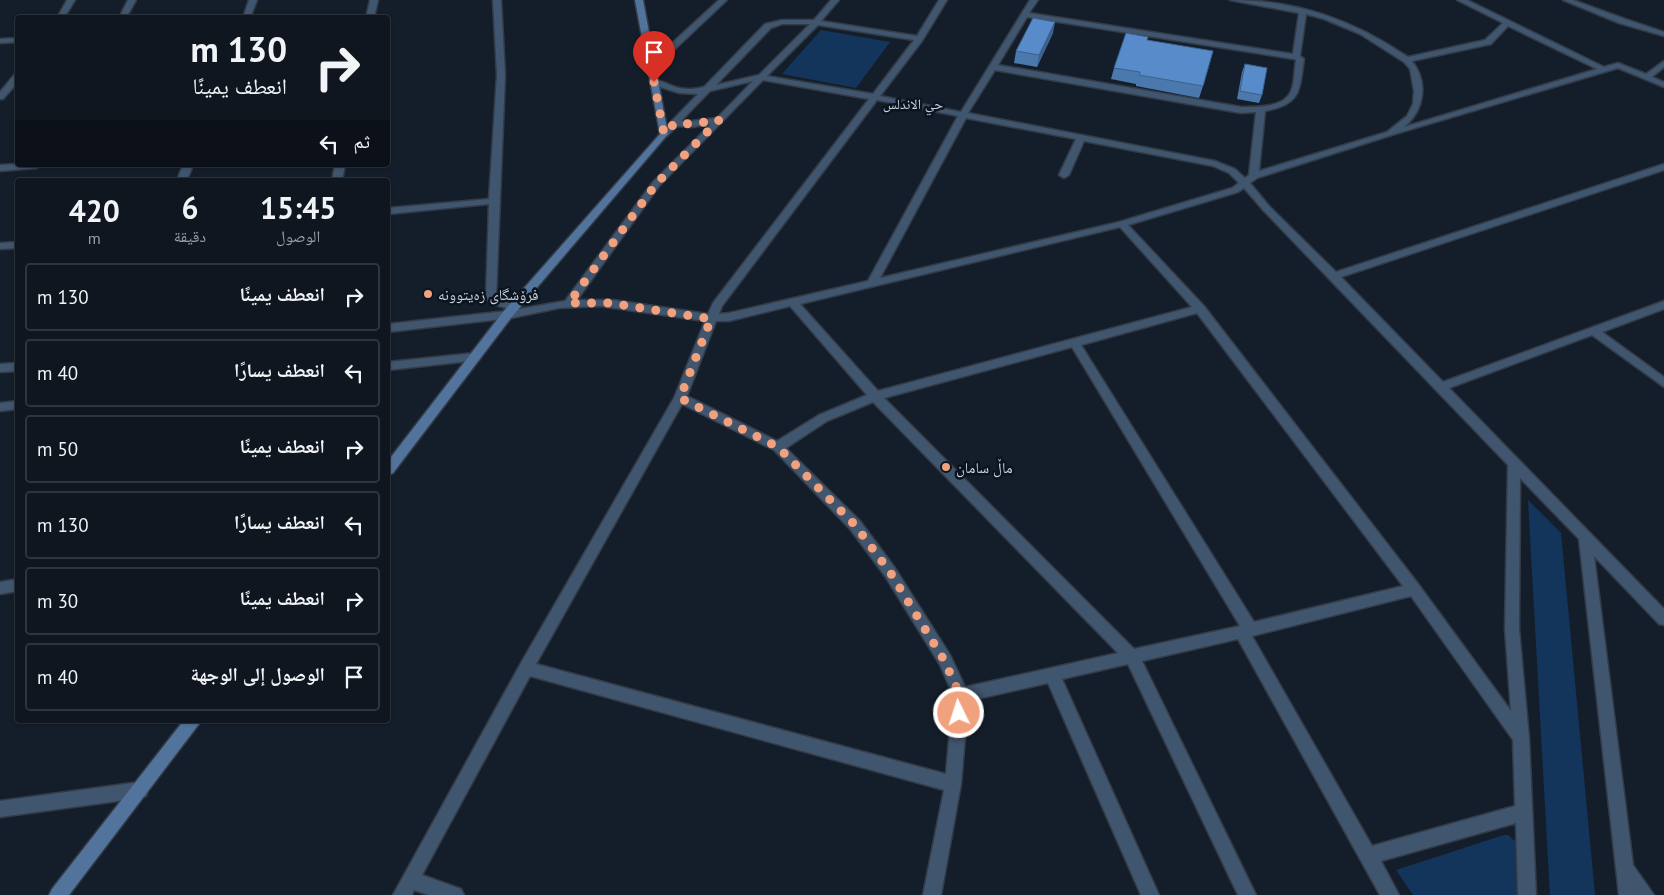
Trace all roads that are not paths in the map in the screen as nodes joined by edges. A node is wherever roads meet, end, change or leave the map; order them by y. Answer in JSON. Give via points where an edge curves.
{"nodes":[{"id":1,"x":71,"y":0,"type":"edge"},
{"id":2,"x":132,"y":0,"type":"edge"},
{"id":3,"x":253,"y":0,"type":"edge"},
{"id":4,"x":374,"y":0,"type":"edge"},
{"id":5,"x":497,"y":0,"type":"edge"},
{"id":6,"x":639,"y":0,"type":"edge"},
{"id":7,"x":724,"y":0,"type":"edge"},
{"id":8,"x":835,"y":0,"type":"edge"},
{"id":9,"x":943,"y":0,"type":"edge"},
{"id":10,"x":1034,"y":0,"type":"edge"},
{"id":11,"x":1234,"y":0,"type":"edge"},
{"id":12,"x":1461,"y":0,"type":"edge"},
{"id":13,"x":1567,"y":0,"type":"edge"},
{"id":14,"x":1303,"y":11,"type":"junction"},
{"id":15,"x":62,"y":15,"type":"edge"},
{"id":16,"x":124,"y":15,"type":"edge"},
{"id":17,"x":247,"y":15,"type":"edge"},
{"id":18,"x":371,"y":15,"type":"edge"},
{"id":19,"x":1026,"y":15,"type":"junction"},
{"id":20,"x":816,"y":22,"type":"junction"},
{"id":21,"x":1507,"y":23,"type":"junction"},
{"id":22,"x":1664,"y":34,"type":"edge"},
{"id":23,"x":919,"y":39,"type":"junction"},
{"id":24,"x":15,"y":40,"type":"edge"},
{"id":25,"x":0,"y":41,"type":"edge"},
{"id":26,"x":1296,"y":57,"type":"junction"},
{"id":27,"x":1408,"y":60,"type":"junction"},
{"id":28,"x":1663,"y":66,"type":"edge"},
{"id":29,"x":651,"y":67,"type":"junction"},
{"id":30,"x":994,"y":67,"type":"junction"},
{"id":31,"x":1603,"y":69,"type":"junction"},
{"id":32,"x":762,"y":77,"type":"junction"},
{"id":33,"x":1647,"y":77,"type":"junction"},
{"id":34,"x":15,"y":79,"type":"edge"},
{"id":35,"x":654,"y":82,"type":"junction"},
{"id":36,"x":1664,"y":85,"type":"edge"},
{"id":37,"x":4,"y":89,"type":"edge"},
{"id":38,"x":706,"y":91,"type":"junction"},
{"id":39,"x":0,"y":97,"type":"edge"},
{"id":40,"x":874,"y":97,"type":"junction"},
{"id":41,"x":1261,"y":109,"type":"junction"},
{"id":42,"x":963,"y":115,"type":"junction"},
{"id":43,"x":719,"y":120,"type":"junction"},
{"id":44,"x":675,"y":123,"type":"junction"},
{"id":45,"x":664,"y":134,"type":"junction"},
{"id":46,"x":1390,"y":134,"type":"junction"},
{"id":47,"x":1081,"y":138,"type":"junction"},
{"id":48,"x":15,"y":167,"type":"edge"},
{"id":49,"x":1664,"y":167,"type":"edge"},
{"id":50,"x":0,"y":168,"type":"edge"},
{"id":51,"x":1064,"y":175,"type":"dead end"},
{"id":52,"x":1250,"y":179,"type":"junction"},
{"id":53,"x":494,"y":202,"type":"junction"},
{"id":54,"x":390,"y":211,"type":"edge"},
{"id":55,"x":1122,"y":224,"type":"junction"},
{"id":56,"x":15,"y":244,"type":"edge"},
{"id":57,"x":0,"y":246,"type":"edge"},
{"id":58,"x":1334,"y":276,"type":"junction"},
{"id":59,"x":873,"y":282,"type":"junction"},
{"id":60,"x":792,"y":301,"type":"junction"},
{"id":61,"x":569,"y":303,"type":"junction"},
{"id":62,"x":1664,"y":304,"type":"edge"},
{"id":63,"x":1200,"y":309,"type":"junction"},
{"id":64,"x":511,"y":311,"type":"junction"},
{"id":65,"x":711,"y":319,"type":"junction"},
{"id":66,"x":390,"y":328,"type":"edge"},
{"id":67,"x":1595,"y":332,"type":"junction"},
{"id":68,"x":1074,"y":342,"type":"junction"},
{"id":69,"x":475,"y":357,"type":"junction"},
{"id":70,"x":390,"y":366,"type":"edge"},
{"id":71,"x":15,"y":367,"type":"edge"},
{"id":72,"x":0,"y":368,"type":"edge"},
{"id":73,"x":1664,"y":383,"type":"edge"},
{"id":74,"x":1441,"y":387,"type":"junction"},
{"id":75,"x":876,"y":396,"type":"junction"},
{"id":76,"x":680,"y":398,"type":"junction"},
{"id":77,"x":15,"y":405,"type":"edge"},
{"id":78,"x":0,"y":407,"type":"edge"},
{"id":79,"x":778,"y":447,"type":"junction"},
{"id":80,"x":1514,"y":462,"type":"junction"},
{"id":81,"x":390,"y":467,"type":"edge"},
{"id":82,"x":1585,"y":536,"type":"junction"},
{"id":83,"x":15,"y":586,"type":"edge"},
{"id":84,"x":0,"y":588,"type":"edge"},
{"id":85,"x":1414,"y":589,"type":"junction"},
{"id":86,"x":1664,"y":619,"type":"edge"},
{"id":87,"x":1246,"y":631,"type":"junction"},
{"id":88,"x":1132,"y":657,"type":"junction"},
{"id":89,"x":526,"y":668,"type":"junction"},
{"id":90,"x":1052,"y":675,"type":"junction"},
{"id":91,"x":960,"y":695,"type":"junction"},
{"id":92,"x":192,"y":723,"type":"edge"},
{"id":93,"x":1520,"y":738,"type":"junction"},
{"id":94,"x":953,"y":784,"type":"junction"},
{"id":95,"x":140,"y":790,"type":"junction"},
{"id":96,"x":0,"y":809,"type":"edge"},
{"id":97,"x":1522,"y":812,"type":"junction"},
{"id":98,"x":1368,"y":856,"type":"junction"},
{"id":99,"x":1625,"y":869,"type":"junction"},
{"id":100,"x":407,"y":888,"type":"edge"},
{"id":101,"x":58,"y":895,"type":"edge"},
{"id":102,"x":455,"y":895,"type":"edge"},
{"id":103,"x":932,"y":895,"type":"edge"},
{"id":104,"x":1150,"y":895,"type":"edge"},
{"id":105,"x":1247,"y":895,"type":"edge"},
{"id":106,"x":1390,"y":895,"type":"edge"},
{"id":107,"x":1527,"y":895,"type":"edge"},
{"id":108,"x":1628,"y":895,"type":"edge"},
{"id":109,"x":1644,"y":895,"type":"edge"}],
"edges":[{"from":1,"to":15,"type":"street"},
{"from":2,"to":16,"type":"street"},
{"from":3,"to":17,"type":"street"},
{"from":4,"to":18,"type":"street"},
{"from":5,"to":53,"type":"street","via":[[501,75]]},
{"from":6,"to":29,"type":"main road"},
{"from":7,"to":29,"type":"street"},
{"from":8,"to":20,"type":"street"},
{"from":9,"to":23,"type":"street"},
{"from":10,"to":19,"type":"street"},
{"from":11,"to":14,"type":"street"},
{"from":12,"to":21,"type":"street"},
{"from":13,"to":22,"type":"street"},
{"from":14,"to":26,"type":"street"},
{"from":14,"to":27,"type":"street","via":[[1344,23]]},
{"from":19,"to":26,"type":"street"},
{"from":19,"to":30,"type":"street"},
{"from":20,"to":23,"type":"street"},
{"from":20,"to":32,"type":"street"},
{"from":20,"to":38,"type":"street","via":[[782,22],[768,26]]},
{"from":21,"to":27,"type":"street","via":[[1488,42]]},
{"from":21,"to":31,"type":"street"},
{"from":23,"to":40,"type":"street"},
{"from":24,"to":25,"type":"street"},
{"from":26,"to":41,"type":"street","via":[[1300,59],[1293,97]]},
{"from":27,"to":46,"type":"street","via":[[1417,80],[1417,104],[1411,117]]},
{"from":28,"to":33,"type":"street"},
{"from":29,"to":35,"type":"main road"},
{"from":30,"to":41,"type":"street","via":[[1219,108]]},
{"from":30,"to":42,"type":"street"},
{"from":31,"to":33,"type":"street","via":[[1618,65]]},
{"from":31,"to":46,"type":"street"},
{"from":32,"to":38,"type":"street"},
{"from":32,"to":40,"type":"street"},
{"from":32,"to":43,"type":"street"},
{"from":33,"to":36,"type":"street"},
{"from":34,"to":37,"type":"street"},
{"from":35,"to":38,"type":"street","via":[[679,91]]},
{"from":35,"to":45,"type":"main road"},
{"from":37,"to":39,"type":"street"},
{"from":38,"to":44,"type":"street"},
{"from":40,"to":42,"type":"street"},
{"from":40,"to":65,"type":"street","via":[[717,305]]},
{"from":41,"to":52,"type":"street"},
{"from":42,"to":47,"type":"street"},
{"from":42,"to":59,"type":"street"},
{"from":43,"to":44,"type":"street"},
{"from":43,"to":61,"type":"street","via":[[656,184]]},
{"from":44,"to":45,"type":"street"},
{"from":45,"to":64,"type":"main road"},
{"from":46,"to":52,"type":"street"},
{"from":47,"to":51,"type":"street"},
{"from":47,"to":52,"type":"street","via":[[1215,164]]},
{"from":48,"to":50,"type":"street"},
{"from":49,"to":58,"type":"street"},
{"from":52,"to":55,"type":"street","via":[[1222,194]]},
{"from":52,"to":58,"type":"street","via":[[1266,208]]},
{"from":53,"to":54,"type":"street"},
{"from":53,"to":64,"type":"street","via":[[491,298]]},
{"from":55,"to":59,"type":"street"},
{"from":55,"to":63,"type":"street"},
{"from":56,"to":57,"type":"street"},
{"from":58,"to":74,"type":"street"},
{"from":59,"to":60,"type":"street"},
{"from":60,"to":65,"type":"street"},
{"from":60,"to":75,"type":"street"},
{"from":61,"to":64,"type":"street"},
{"from":61,"to":65,"type":"street","via":[[610,303]]},
{"from":62,"to":67,"type":"street"},
{"from":63,"to":68,"type":"street"},
{"from":63,"to":85,"type":"street"},
{"from":64,"to":66,"type":"street"},
{"from":64,"to":69,"type":"main road"},
{"from":65,"to":76,"type":"street"},
{"from":67,"to":73,"type":"street"},
{"from":67,"to":74,"type":"street"},
{"from":68,"to":75,"type":"street"},
{"from":68,"to":87,"type":"street"},
{"from":69,"to":70,"type":"street"},
{"from":69,"to":81,"type":"main road"},
{"from":71,"to":72,"type":"street"},
{"from":74,"to":80,"type":"street"},
{"from":75,"to":79,"type":"street","via":[[823,418]]},
{"from":75,"to":88,"type":"street"},
{"from":76,"to":79,"type":"street"},
{"from":76,"to":89,"type":"street"},
{"from":77,"to":78,"type":"street"},
{"from":79,"to":91,"type":"street","via":[[855,525],[890,572],[944,660]]},
{"from":80,"to":82,"type":"street"},
{"from":80,"to":93,"type":"street","via":[[1512,629]]},
{"from":82,"to":86,"type":"street"},
{"from":82,"to":99,"type":"street"},
{"from":83,"to":84,"type":"street"},
{"from":85,"to":87,"type":"street"},
{"from":85,"to":93,"type":"street"},
{"from":87,"to":88,"type":"street"},
{"from":87,"to":98,"type":"street"},
{"from":88,"to":90,"type":"street"},
{"from":88,"to":105,"type":"street"},
{"from":89,"to":94,"type":"street"},
{"from":89,"to":100,"type":"street"},
{"from":90,"to":91,"type":"street"},
{"from":90,"to":104,"type":"street"},
{"from":91,"to":94,"type":"street"},
{"from":92,"to":95,"type":"main road"},
{"from":93,"to":97,"type":"street"},
{"from":94,"to":103,"type":"street"},
{"from":95,"to":96,"type":"street"},
{"from":95,"to":101,"type":"main road"},
{"from":97,"to":98,"type":"street"},
{"from":97,"to":107,"type":"street"},
{"from":98,"to":106,"type":"street"},
{"from":99,"to":108,"type":"street"},
{"from":99,"to":109,"type":"street"},
{"from":100,"to":102,"type":"street"}]}
